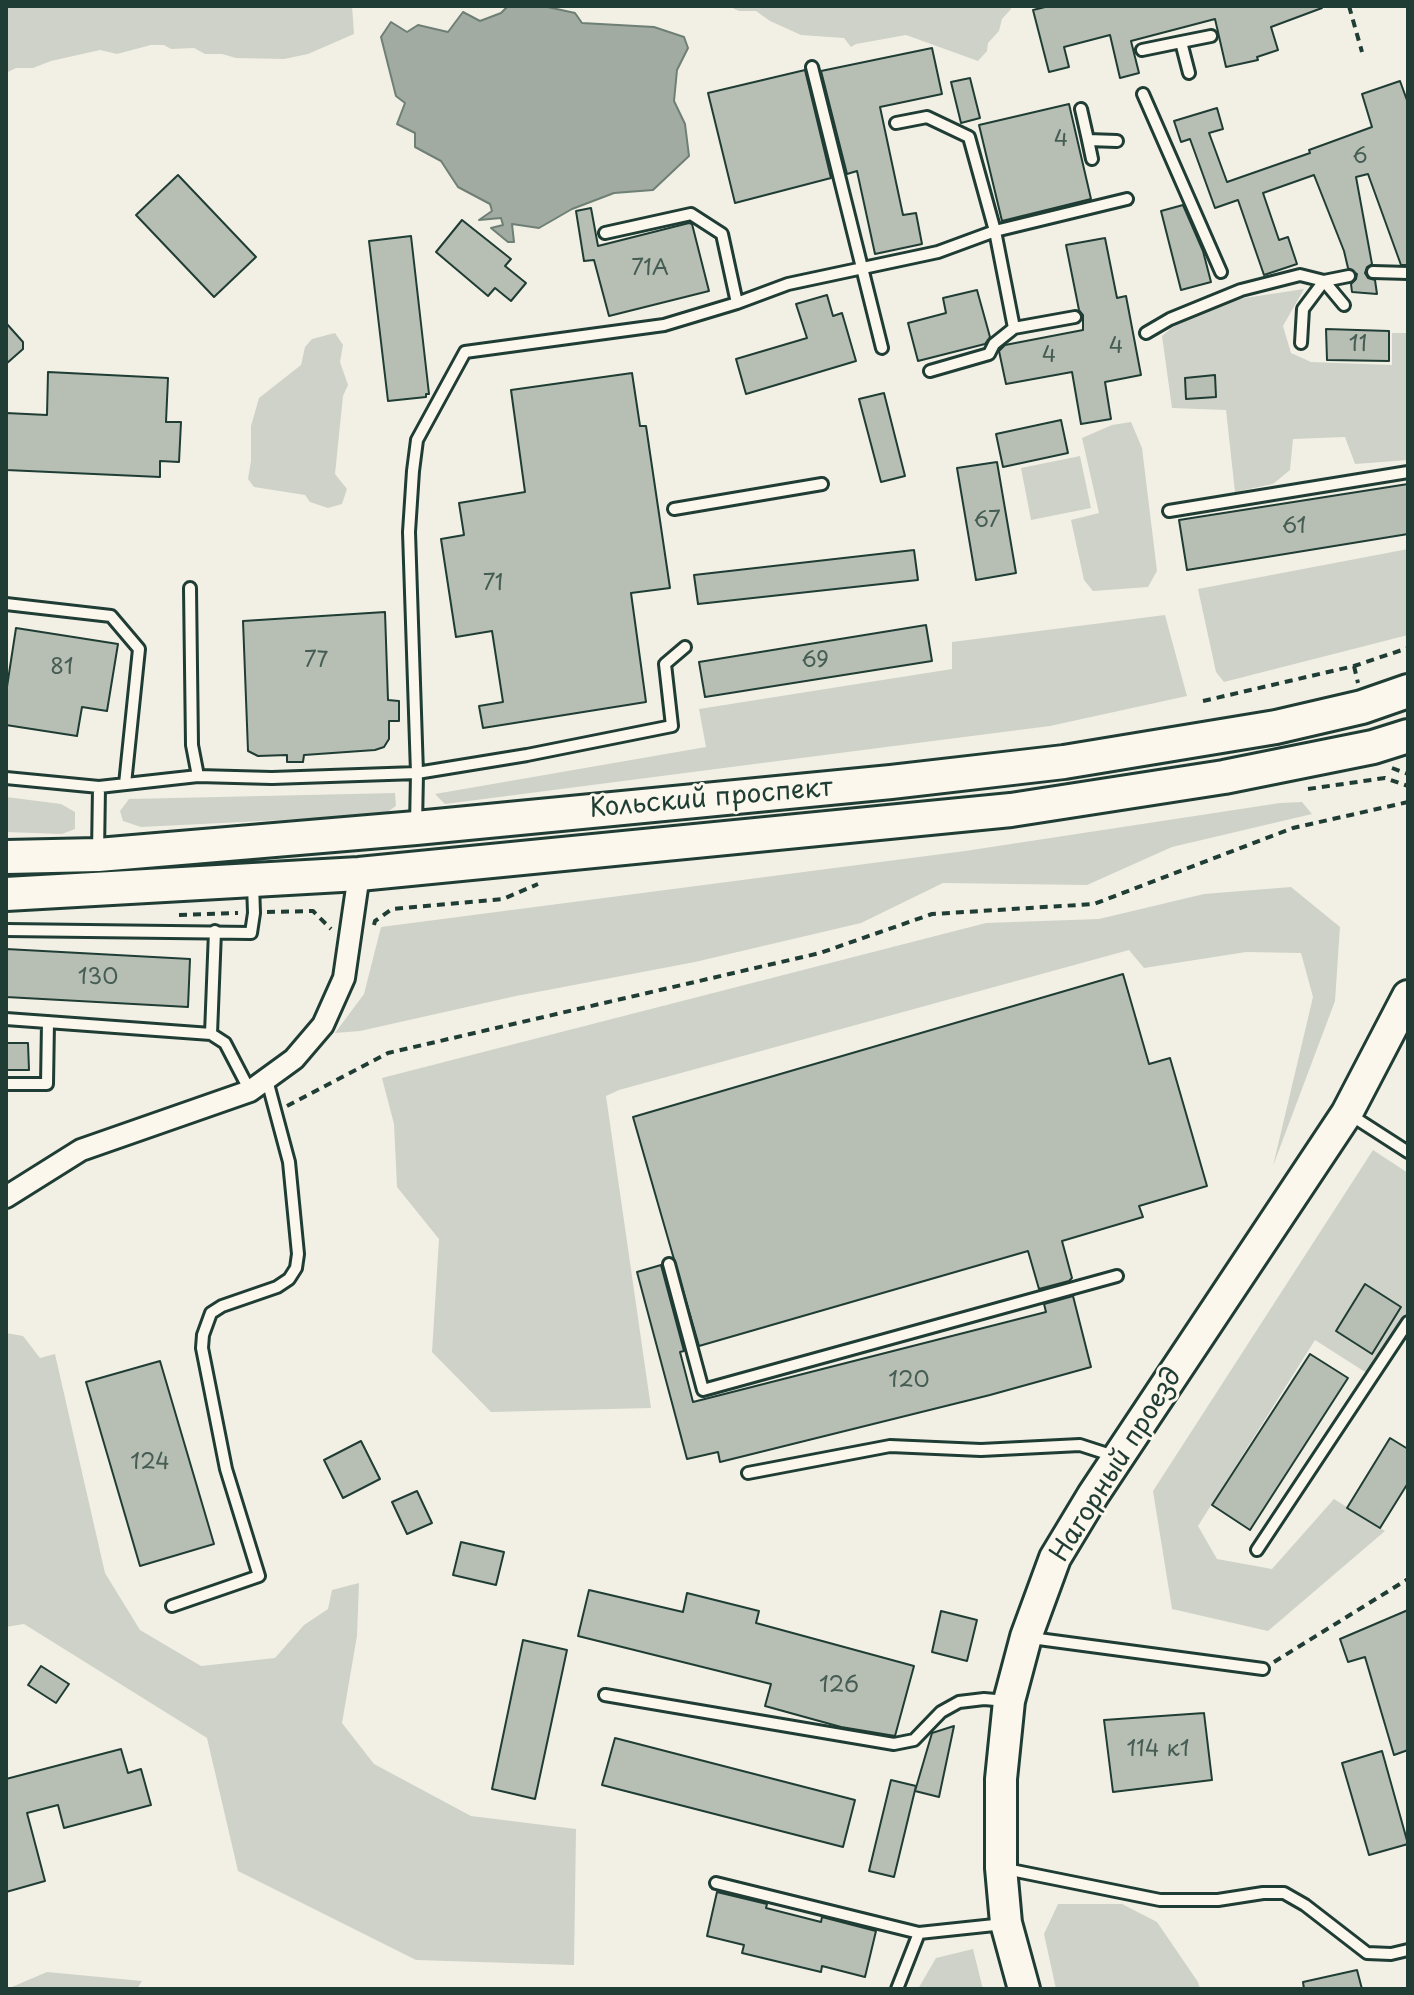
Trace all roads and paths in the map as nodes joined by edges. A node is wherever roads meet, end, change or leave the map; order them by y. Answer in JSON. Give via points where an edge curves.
{"nodes":[{"id":1,"x":1349,"y":6,"type":"edge"},
{"id":2,"x":1211,"y":36,"type":"dead end"},
{"id":3,"x":1181,"y":42,"type":"junction"},
{"id":4,"x":1142,"y":50,"type":"dead end"},
{"id":5,"x":1362,"y":52,"type":"dead end"},
{"id":6,"x":812,"y":67,"type":"dead end"},
{"id":7,"x":1189,"y":73,"type":"dead end"},
{"id":8,"x":1143,"y":94,"type":"dead end"},
{"id":9,"x":1081,"y":109,"type":"dead end"},
{"id":10,"x":896,"y":123,"type":"dead end"},
{"id":11,"x":1088,"y":140,"type":"junction"},
{"id":12,"x":1117,"y":141,"type":"dead end"},
{"id":13,"x":1092,"y":159,"type":"dead end"},
{"id":14,"x":1127,"y":199,"type":"dead end"},
{"id":15,"x":995,"y":231,"type":"junction"},
{"id":16,"x":605,"y":233,"type":"dead end"},
{"id":17,"x":863,"y":269,"type":"junction"},
{"id":18,"x":1221,"y":272,"type":"dead end"},
{"id":19,"x":1373,"y":272,"type":"dead end"},
{"id":20,"x":1408,"y":273,"type":"edge"},
{"id":21,"x":1349,"y":276,"type":"dead end"},
{"id":22,"x":1324,"y":281,"type":"junction"},
{"id":23,"x":737,"y":303,"type":"junction"},
{"id":24,"x":1344,"y":305,"type":"dead end"},
{"id":25,"x":1075,"y":317,"type":"dead end"},
{"id":26,"x":1014,"y":328,"type":"junction"},
{"id":27,"x":1146,"y":333,"type":"dead end"},
{"id":28,"x":1301,"y":343,"type":"dead end"},
{"id":29,"x":882,"y":348,"type":"dead end"},
{"id":30,"x":930,"y":371,"type":"dead end"},
{"id":31,"x":1408,"y":472,"type":"edge"},
{"id":32,"x":822,"y":484,"type":"dead end"},
{"id":33,"x":674,"y":509,"type":"dead end"},
{"id":34,"x":1169,"y":511,"type":"dead end"},
{"id":35,"x":190,"y":588,"type":"dead end"},
{"id":36,"x":6,"y":604,"type":"edge"},
{"id":37,"x":685,"y":647,"type":"dead end"},
{"id":38,"x":1408,"y":648,"type":"edge"},
{"id":39,"x":1408,"y":691,"type":"edge"},
{"id":40,"x":1203,"y":701,"type":"dead end"},
{"id":41,"x":1408,"y":736,"type":"edge"},
{"id":42,"x":417,"y":773,"type":"junction"},
{"id":43,"x":198,"y":776,"type":"junction"},
{"id":44,"x":6,"y":778,"type":"edge"},
{"id":45,"x":125,"y":784,"type":"junction"},
{"id":46,"x":99,"y":787,"type":"junction"},
{"id":47,"x":1408,"y":802,"type":"edge"},
{"id":48,"x":416,"y":828,"type":"junction"},
{"id":49,"x":357,"y":833,"type":"junction"},
{"id":50,"x":98,"y":855,"type":"junction"},
{"id":51,"x":6,"y":857,"type":"edge"},
{"id":52,"x":359,"y":874,"type":"junction"},
{"id":53,"x":253,"y":880,"type":"junction"},
{"id":54,"x":6,"y":894,"type":"edge"},
{"id":55,"x":6,"y":930,"type":"edge"},
{"id":56,"x":215,"y":931,"type":"junction"},
{"id":57,"x":1408,"y":996,"type":"edge"},
{"id":58,"x":6,"y":1019,"type":"edge"},
{"id":59,"x":48,"y":1022,"type":"junction"},
{"id":60,"x":211,"y":1034,"type":"junction"},
{"id":61,"x":6,"y":1084,"type":"edge"},
{"id":62,"x":258,"y":1086,"type":"junction"},
{"id":63,"x":277,"y":1110,"type":"junction"},
{"id":64,"x":1347,"y":1113,"type":"junction"},
{"id":65,"x":1408,"y":1152,"type":"edge"},
{"id":66,"x":6,"y":1197,"type":"edge"},
{"id":67,"x":669,"y":1264,"type":"dead end"},
{"id":68,"x":1117,"y":1276,"type":"dead end"},
{"id":69,"x":1408,"y":1322,"type":"edge"},
{"id":70,"x":1119,"y":1457,"type":"junction"},
{"id":71,"x":748,"y":1473,"type":"dead end"},
{"id":72,"x":1257,"y":1550,"type":"dead end"},
{"id":73,"x":1408,"y":1579,"type":"edge"},
{"id":74,"x":172,"y":1606,"type":"dead end"},
{"id":75,"x":1026,"y":1637,"type":"junction"},
{"id":76,"x":1263,"y":1669,"type":"joint"},
{"id":77,"x":605,"y":1695,"type":"dead end"},
{"id":78,"x":1009,"y":1701,"type":"junction"},
{"id":79,"x":1001,"y":1868,"type":"junction"},
{"id":80,"x":716,"y":1883,"type":"dead end"},
{"id":81,"x":1006,"y":1923,"type":"junction"},
{"id":82,"x":919,"y":1933,"type":"junction"},
{"id":83,"x":1408,"y":1950,"type":"edge"},
{"id":84,"x":897,"y":1989,"type":"edge"},
{"id":85,"x":1024,"y":1989,"type":"edge"}],
"edges":[{"from":1,"to":5,"type":"path"},
{"from":2,"to":3,"type":"lane"},
{"from":3,"to":4,"type":"lane"},
{"from":3,"to":7,"type":"lane"},
{"from":6,"to":17,"type":"lane"},
{"from":8,"to":18,"type":"lane"},
{"from":9,"to":11,"type":"lane"},
{"from":10,"to":15,"type":"lane","via":[[927,117],[969,137]]},
{"from":11,"to":12,"type":"lane"},
{"from":11,"to":13,"type":"lane"},
{"from":14,"to":15,"type":"lane"},
{"from":15,"to":17,"type":"lane","via":[[938,252]]},
{"from":15,"to":26,"type":"lane"},
{"from":16,"to":23,"type":"lane","via":[[691,214],[722,234]]},
{"from":17,"to":23,"type":"lane","via":[[788,284]]},
{"from":17,"to":29,"type":"lane"},
{"from":19,"to":20,"type":"lane"},
{"from":21,"to":22,"type":"lane"},
{"from":22,"to":24,"type":"lane"},
{"from":22,"to":27,"type":"lane","via":[[1300,275],[1241,290]]},
{"from":22,"to":28,"type":"lane","via":[[1303,309]]},
{"from":23,"to":42,"type":"lane","via":[[664,325],[465,352],[417,440],[413,471],[409,532]]},
{"from":25,"to":26,"type":"lane"},
{"from":26,"to":30,"type":"lane","via":[[989,354]]},
{"from":31,"to":34,"type":"lane"},
{"from":32,"to":33,"type":"lane"},
{"from":35,"to":43,"type":"lane","via":[[192,745]]},
{"from":36,"to":45,"type":"lane","via":[[111,616],[139,649]]},
{"from":37,"to":42,"type":"lane","via":[[665,664],[672,726]]},
{"from":38,"to":40,"type":"path"},
{"from":39,"to":48,"type":"main road","name":"Кольский проспект","via":[[1276,727],[1064,762]]},
{"from":41,"to":52,"type":"main road","name":"Кольский проспект","via":[[1224,777],[1011,810]]},
{"from":42,"to":43,"type":"lane"},
{"from":42,"to":48,"type":"lane"},
{"from":43,"to":45,"type":"lane"},
{"from":44,"to":46,"type":"lane"},
{"from":45,"to":46,"type":"lane"},
{"from":46,"to":50,"type":"lane"},
{"from":47,"to":63,"type":"path","via":[[1293,828],[1094,904],[932,914],[820,953],[388,1053]]},
{"from":48,"to":49,"type":"main road","name":"Кольский проспект"},
{"from":49,"to":50,"type":"main road","name":"Кольский проспект"},
{"from":49,"to":52,"type":"main road"},
{"from":50,"to":51,"type":"main road","name":"Кольский проспект"},
{"from":52,"to":53,"type":"main road","name":"Кольский проспект"},
{"from":52,"to":62,"type":"street","via":[[344,978],[323,1025],[294,1059]]},
{"from":53,"to":54,"type":"main road","name":"Кольский проспект"},
{"from":53,"to":56,"type":"lane","via":[[251,933]]},
{"from":55,"to":56,"type":"lane"},
{"from":56,"to":60,"type":"lane"},
{"from":57,"to":64,"type":"main road","name":"Нагорный проезд"},
{"from":58,"to":59,"type":"lane"},
{"from":59,"to":60,"type":"lane"},
{"from":59,"to":61,"type":"lane","via":[[47,1084]]},
{"from":60,"to":62,"type":"lane","via":[[225,1043]]},
{"from":62,"to":63,"type":"lane"},
{"from":62,"to":66,"type":"street","via":[[81,1150]]},
{"from":63,"to":74,"type":"lane","via":[[289,1162],[296,1268],[277,1287],[211,1313],[202,1348],[226,1469],[259,1576]]},
{"from":64,"to":65,"type":"lane"},
{"from":64,"to":70,"type":"main road","name":"Нагорный проезд"},
{"from":67,"to":68,"type":"lane","via":[[703,1390]]},
{"from":69,"to":72,"type":"lane"},
{"from":70,"to":71,"type":"lane","via":[[1080,1445],[981,1450],[890,1446]]},
{"from":70,"to":75,"type":"main road","name":"Нагорный проезд","via":[[1055,1558]]},
{"from":73,"to":76,"type":"path"},
{"from":75,"to":76,"type":"lane"},
{"from":75,"to":78,"type":"main road","name":"Нагорный проезд"},
{"from":77,"to":78,"type":"lane","via":[[894,1744],[914,1740],[959,1702]]},
{"from":78,"to":79,"type":"main road","name":"Нагорный проезд","via":[[1001,1779]]},
{"from":79,"to":81,"type":"main road","name":"Нагорный проезд"},
{"from":79,"to":83,"type":"lane","via":[[1160,1900],[1284,1893],[1367,1953]]},
{"from":80,"to":82,"type":"lane"},
{"from":81,"to":82,"type":"lane"},
{"from":81,"to":85,"type":"main road","name":"Нагорный проезд"},
{"from":82,"to":84,"type":"lane"}]}
